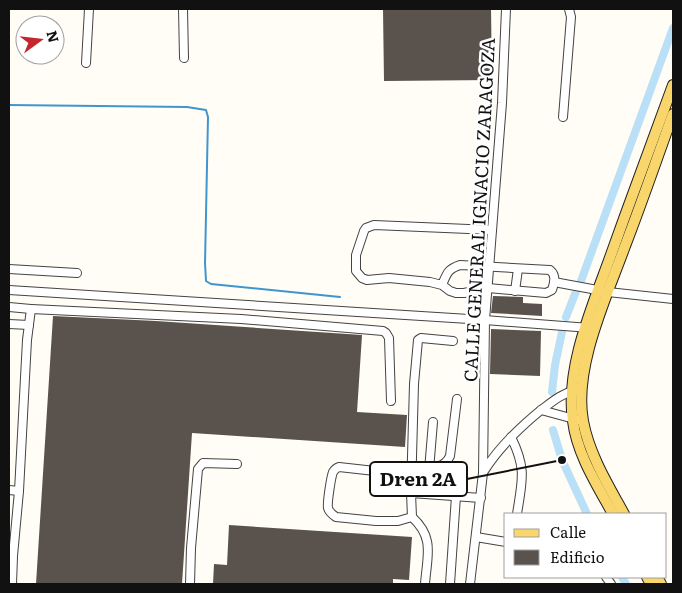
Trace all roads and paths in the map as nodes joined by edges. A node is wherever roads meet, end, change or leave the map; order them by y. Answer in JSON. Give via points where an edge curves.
{"nodes":[{"id":1,"x":89,"y":9,"type":"edge"},
{"id":2,"x":183,"y":9,"type":"edge"},
{"id":3,"x":506,"y":9,"type":"edge"},
{"id":4,"x":569,"y":9,"type":"edge"},
{"id":5,"x":184,"y":58,"type":"dead end"},
{"id":6,"x":86,"y":63,"type":"dead end"},
{"id":7,"x":673,"y":84,"type":"edge"},
{"id":8,"x":673,"y":114,"type":"edge"},
{"id":9,"x":563,"y":117,"type":"dead end"},
{"id":10,"x":666,"y":129,"type":"edge"},
{"id":11,"x":492,"y":230,"type":"junction"},
{"id":12,"x":490,"y":267,"type":"junction"},
{"id":13,"x":9,"y":269,"type":"edge"},
{"id":14,"x":518,"y":269,"type":"junction"},
{"id":15,"x":77,"y":273,"type":"dead end"},
{"id":16,"x":554,"y":282,"type":"junction"},
{"id":17,"x":442,"y":285,"type":"junction"},
{"id":18,"x":488,"y":288,"type":"junction"},
{"id":19,"x":9,"y":290,"type":"edge"},
{"id":20,"x":515,"y":291,"type":"junction"},
{"id":21,"x":603,"y":291,"type":"junction"},
{"id":22,"x":673,"y":299,"type":"edge"},
{"id":23,"x":9,"y":307,"type":"edge"},
{"id":24,"x":30,"y":309,"type":"junction"},
{"id":25,"x":485,"y":320,"type":"junction"},
{"id":26,"x":9,"y":324,"type":"edge"},
{"id":27,"x":29,"y":325,"type":"junction"},
{"id":28,"x":590,"y":328,"type":"junction"},
{"id":29,"x":453,"y":341,"type":"dead end"},
{"id":30,"x":577,"y":390,"type":"junction"},
{"id":31,"x":456,"y":399,"type":"dead end"},
{"id":32,"x":391,"y":401,"type":"dead end"},
{"id":33,"x":541,"y":410,"type":"junction"},
{"id":34,"x":578,"y":420,"type":"junction"},
{"id":35,"x":433,"y":422,"type":"dead end"},
{"id":36,"x":511,"y":437,"type":"junction"},
{"id":37,"x":237,"y":464,"type":"dead end"},
{"id":38,"x":429,"y":470,"type":"junction"},
{"id":39,"x":483,"y":473,"type":"junction"},
{"id":40,"x":411,"y":474,"type":"junction"},
{"id":41,"x":9,"y":490,"type":"edge"},
{"id":42,"x":19,"y":490,"type":"junction"},
{"id":43,"x":411,"y":493,"type":"junction"},
{"id":44,"x":456,"y":496,"type":"junction"},
{"id":45,"x":481,"y":498,"type":"junction"},
{"id":46,"x":518,"y":513,"type":"edge"},
{"id":47,"x":612,"y":513,"type":"edge"},
{"id":48,"x":623,"y":513,"type":"edge"},
{"id":49,"x":412,"y":517,"type":"junction"},
{"id":50,"x":476,"y":537,"type":"junction"},
{"id":51,"x":504,"y":542,"type":"edge"},
{"id":52,"x":12,"y":584,"type":"edge"},
{"id":53,"x":190,"y":584,"type":"edge"},
{"id":54,"x":425,"y":584,"type":"edge"},
{"id":55,"x":450,"y":584,"type":"edge"},
{"id":56,"x":470,"y":584,"type":"edge"}],
"edges":[{"from":1,"to":6,"type":"street"},
{"from":2,"to":5,"type":"street"},
{"from":3,"to":11,"type":"street","name":"CALLE GENERAL IGNACIO ZARAGOZA","via":[[502,112]]},
{"from":4,"to":9,"type":"street"},
{"from":7,"to":10,"type":"main road"},
{"from":8,"to":10,"type":"main road"},
{"from":10,"to":21,"type":"main road"},
{"from":11,"to":12,"type":"street","name":"CALLE GENERAL IGNACIO ZARAGOZA"},
{"from":11,"to":17,"type":"street","via":[[374,225],[366,228],[356,254],[356,271],[362,278],[409,279]]},
{"from":12,"to":14,"type":"street"},
{"from":12,"to":17,"type":"street","via":[[460,265],[452,268]]},
{"from":12,"to":18,"type":"street","name":"CALLE GENERAL IGNACIO ZARAGOZA"},
{"from":13,"to":15,"type":"street"},
{"from":14,"to":16,"type":"street","via":[[550,270]]},
{"from":14,"to":20,"type":"street"},
{"from":16,"to":20,"type":"street","via":[[548,293]]},
{"from":16,"to":21,"type":"street"},
{"from":17,"to":18,"type":"street","via":[[456,293]]},
{"from":18,"to":20,"type":"street"},
{"from":18,"to":25,"type":"street","name":"CALLE GENERAL IGNACIO ZARAGOZA"},
{"from":19,"to":25,"type":"street"},
{"from":21,"to":22,"type":"street"},
{"from":21,"to":28,"type":"main road"},
{"from":23,"to":24,"type":"street"},
{"from":24,"to":27,"type":"street"},
{"from":24,"to":32,"type":"street","via":[[241,319],[383,331],[389,338]]},
{"from":25,"to":28,"type":"street"},
{"from":25,"to":39,"type":"street","name":"CALLE GENERAL IGNACIO ZARAGOZA"},
{"from":26,"to":27,"type":"street"},
{"from":27,"to":42,"type":"street"},
{"from":28,"to":30,"type":"main road","via":[[584,370]]},
{"from":29,"to":40,"type":"street","via":[[418,340]]},
{"from":30,"to":33,"type":"street"},
{"from":30,"to":34,"type":"main road","via":[[581,405]]},
{"from":31,"to":38,"type":"street","via":[[449,460]]},
{"from":33,"to":34,"type":"street"},
{"from":33,"to":36,"type":"street"},
{"from":34,"to":47,"type":"main road","via":[[576,437]]},
{"from":34,"to":48,"type":"main road"},
{"from":35,"to":38,"type":"street"},
{"from":36,"to":39,"type":"street"},
{"from":36,"to":46,"type":"street","via":[[520,457],[523,476]]},
{"from":37,"to":53,"type":"street","via":[[203,463],[199,466]]},
{"from":38,"to":40,"type":"street"},
{"from":39,"to":45,"type":"street","name":"CALLE GENERAL IGNACIO ZARAGOZA"},
{"from":40,"to":43,"type":"street"},
{"from":40,"to":49,"type":"street","via":[[336,468],[328,508],[336,517],[398,521]]},
{"from":41,"to":42,"type":"street"},
{"from":42,"to":52,"type":"street"},
{"from":43,"to":44,"type":"street"},
{"from":43,"to":49,"type":"street"},
{"from":44,"to":45,"type":"street"},
{"from":44,"to":55,"type":"street"},
{"from":45,"to":50,"type":"street","name":"CALLE GENERAL IGNACIO ZARAGOZA"},
{"from":49,"to":54,"type":"street","via":[[419,523],[427,540]]},
{"from":50,"to":51,"type":"street"},
{"from":50,"to":56,"type":"street","name":"CALLE GENERAL IGNACIO ZARAGOZA"}]}
